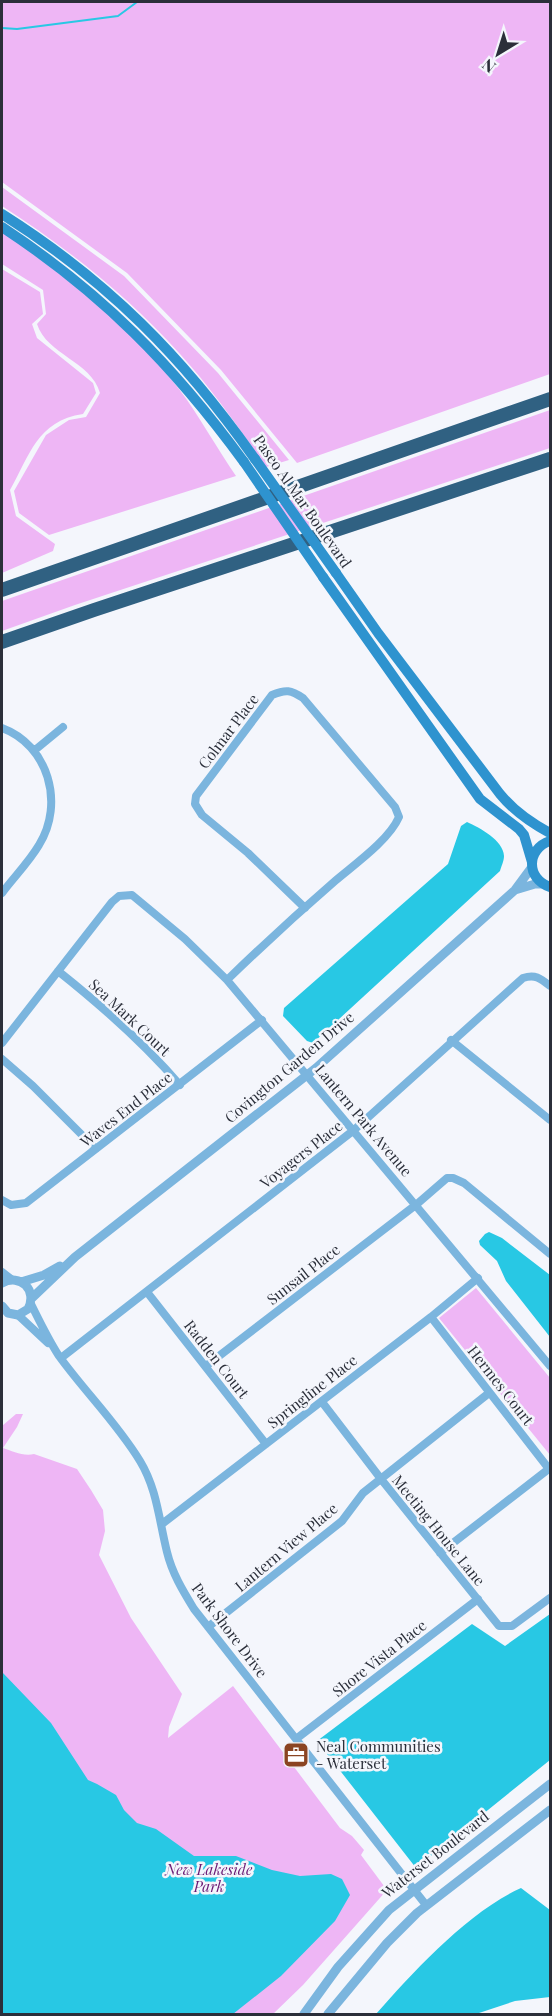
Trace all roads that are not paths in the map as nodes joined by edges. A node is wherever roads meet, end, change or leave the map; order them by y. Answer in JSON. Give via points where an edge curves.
{"nodes":[{"id":1,"x":2,"y":214,"type":"edge"},
{"id":2,"x":2,"y":227,"type":"edge"},
{"id":3,"x":550,"y":399,"type":"edge"},
{"id":4,"x":550,"y":459,"type":"edge"},
{"id":5,"x":2,"y":590,"type":"edge"},
{"id":6,"x":2,"y":642,"type":"edge"},
{"id":7,"x":2,"y":728,"type":"edge"},
{"id":8,"x":63,"y":728,"type":"dead end"},
{"id":9,"x":35,"y":750,"type":"junction"},
{"id":10,"x":550,"y":833,"type":"edge"},
{"id":11,"x":550,"y":841,"type":"edge"},
{"id":12,"x":532,"y":864,"type":"junction"},
{"id":13,"x":547,"y":886,"type":"edge"},
{"id":14,"x":515,"y":890,"type":"junction"},
{"id":15,"x":2,"y":893,"type":"edge"},
{"id":16,"x":305,"y":908,"type":"junction"},
{"id":17,"x":58,"y":971,"type":"junction"},
{"id":18,"x":227,"y":980,"type":"junction"},
{"id":19,"x":550,"y":986,"type":"edge"},
{"id":20,"x":262,"y":1020,"type":"junction"},
{"id":21,"x":451,"y":1041,"type":"junction"},
{"id":22,"x":2,"y":1043,"type":"edge"},
{"id":23,"x":2,"y":1059,"type":"edge"},
{"id":24,"x":308,"y":1074,"type":"junction"},
{"id":25,"x":180,"y":1084,"type":"junction"},
{"id":26,"x":550,"y":1120,"type":"edge"},
{"id":27,"x":354,"y":1130,"type":"junction"},
{"id":28,"x":96,"y":1149,"type":"junction"},
{"id":29,"x":2,"y":1200,"type":"edge"},
{"id":30,"x":417,"y":1204,"type":"junction"},
{"id":31,"x":550,"y":1254,"type":"edge"},
{"id":32,"x":75,"y":1257,"type":"junction"},
{"id":33,"x":2,"y":1272,"type":"edge"},
{"id":34,"x":478,"y":1278,"type":"junction"},
{"id":35,"x":16,"y":1280,"type":"junction"},
{"id":36,"x":2,"y":1283,"type":"edge"},
{"id":37,"x":147,"y":1292,"type":"junction"},
{"id":38,"x":31,"y":1301,"type":"junction"},
{"id":39,"x":7,"y":1312,"type":"edge"},
{"id":40,"x":431,"y":1317,"type":"junction"},
{"id":41,"x":56,"y":1350,"type":"junction"},
{"id":42,"x":61,"y":1358,"type":"junction"},
{"id":43,"x":206,"y":1366,"type":"junction"},
{"id":44,"x":550,"y":1366,"type":"edge"},
{"id":45,"x":489,"y":1393,"type":"junction"},
{"id":46,"x":322,"y":1402,"type":"junction"},
{"id":47,"x":266,"y":1444,"type":"junction"},
{"id":48,"x":550,"y":1469,"type":"edge"},
{"id":49,"x":381,"y":1479,"type":"junction"},
{"id":50,"x":162,"y":1524,"type":"junction"},
{"id":51,"x":440,"y":1552,"type":"junction"},
{"id":52,"x":550,"y":1598,"type":"edge"},
{"id":53,"x":477,"y":1599,"type":"junction"},
{"id":54,"x":208,"y":1627,"type":"junction"},
{"id":55,"x":296,"y":1739,"type":"junction"},
{"id":56,"x":550,"y":1784,"type":"edge"},
{"id":57,"x":549,"y":1815,"type":"edge"},
{"id":58,"x":413,"y":1889,"type":"junction"},
{"id":59,"x":426,"y":1905,"type":"junction"},
{"id":60,"x":304,"y":2014,"type":"edge"},
{"id":61,"x":328,"y":2014,"type":"edge"}],
"edges":[{"from":1,"to":10,"type":"main road","name":"Paseo Al Mar Boulevard","bridge":true,"via":[[75,265],[131,313],[198,383],[500,794],[527,820]]},
{"from":2,"to":12,"type":"main road","name":"Paseo Al Mar Boulevard","bridge":true,"via":[[80,284],[133,330],[210,415],[480,799],[513,822],[524,835]]},
{"from":3,"to":5,"type":"highway"},
{"from":4,"to":6,"type":"highway"},
{"from":7,"to":9,"type":"street"},
{"from":8,"to":9,"type":"street"},
{"from":9,"to":15,"type":"street","via":[[46,769],[50,790],[46,830]]},
{"from":11,"to":12,"type":"main road","via":[[538,848]]},
{"from":12,"to":13,"type":"main road","name":"Paseo Al Mar Boulevard","via":[[536,877]]},
{"from":12,"to":14,"type":"street","name":"Covington Garden Drive"},
{"from":13,"to":14,"type":"street","name":"Covington Garden Drive","via":[[535,884]]},
{"from":14,"to":24,"type":"street","name":"Covington Garden Drive"},
{"from":16,"to":16,"type":"street","name":"Colmar Place","via":[[394,828],[399,817],[395,807],[303,698],[284,690],[272,696],[196,796],[195,804]]},
{"from":16,"to":18,"type":"street","name":"Colmar Place"},
{"from":17,"to":18,"type":"street","name":"Lantern Park Avenue","via":[[112,902],[119,896],[132,895]]},
{"from":17,"to":22,"type":"street","name":"Lantern Park Avenue"},
{"from":17,"to":25,"type":"street","name":"Sea Mark Court","via":[[115,1018]]},
{"from":18,"to":20,"type":"street","name":"Lantern Park Avenue"},
{"from":19,"to":21,"type":"street","name":"Voyagers Place","via":[[532,975],[523,978]]},
{"from":20,"to":24,"type":"street","name":"Lantern Park Avenue"},
{"from":20,"to":25,"type":"street","name":"Waves End Place"},
{"from":21,"to":26,"type":"street"},
{"from":21,"to":27,"type":"street","name":"Voyagers Place"},
{"from":23,"to":28,"type":"street"},
{"from":24,"to":27,"type":"street","name":"Lantern Park Avenue"},
{"from":24,"to":32,"type":"street","name":"Covington Garden Drive"},
{"from":25,"to":28,"type":"street","name":"Waves End Place"},
{"from":27,"to":30,"type":"street","name":"Lantern Park Avenue"},
{"from":27,"to":37,"type":"street","name":"Voyagers Place"},
{"from":28,"to":29,"type":"street","name":"Waves End Place","via":[[26,1203],[11,1205]]},
{"from":30,"to":31,"type":"street","name":"Sunsail Place","via":[[442,1181],[453,1178]]},
{"from":30,"to":34,"type":"street","name":"Lantern Park Avenue"},
{"from":30,"to":43,"type":"street","name":"Sunsail Place"},
{"from":32,"to":35,"type":"street","name":"Covington Garden Drive","via":[[44,1275]]},
{"from":32,"to":38,"type":"street","name":"Covington Garden Drive"},
{"from":33,"to":35,"type":"street"},
{"from":34,"to":40,"type":"street","name":"Springline Place"},
{"from":34,"to":44,"type":"street","name":"Lantern Park Avenue"},
{"from":35,"to":36,"type":"street","name":"Covington Garden Drive"},
{"from":35,"to":38,"type":"street","via":[[28,1288]]},
{"from":37,"to":42,"type":"street","name":"Voyagers Place"},
{"from":37,"to":43,"type":"street","name":"Radden Court"},
{"from":38,"to":39,"type":"street","name":"Covington Garden Drive","via":[[26,1311]]},
{"from":38,"to":41,"type":"street","name":"Park Shore Drive"},
{"from":39,"to":41,"type":"street","name":"Park Shore Drive"},
{"from":40,"to":45,"type":"street","name":"Hermes Court"},
{"from":40,"to":46,"type":"street","name":"Springline Place"},
{"from":41,"to":42,"type":"street","name":"Park Shore Drive"},
{"from":42,"to":50,"type":"street","name":"Park Shore Drive","via":[[140,1461],[151,1482]]},
{"from":43,"to":47,"type":"street","name":"Radden Court"},
{"from":45,"to":48,"type":"street","name":"Hermes Court"},
{"from":45,"to":49,"type":"street","name":"Lantern View Place"},
{"from":46,"to":47,"type":"street","name":"Springline Place"},
{"from":46,"to":49,"type":"street","name":"Meeting House Lane"},
{"from":47,"to":50,"type":"street","name":"Springline Place"},
{"from":48,"to":51,"type":"street"},
{"from":49,"to":51,"type":"street","name":"Meeting House Lane"},
{"from":49,"to":54,"type":"street","name":"Lantern View Place","via":[[363,1493],[342,1521]]},
{"from":50,"to":54,"type":"street","name":"Park Shore Drive","via":[[176,1579]]},
{"from":51,"to":53,"type":"street","name":"Meeting House Lane"},
{"from":52,"to":53,"type":"street","name":"Meeting House Lane","via":[[512,1626],[499,1626]]},
{"from":53,"to":55,"type":"street","name":"Shore Vista Place"},
{"from":54,"to":55,"type":"street","name":"Park Shore Drive"},
{"from":55,"to":58,"type":"street","name":"Park Shore Drive"},
{"from":56,"to":58,"type":"street","name":"Waterset Boulevard"},
{"from":57,"to":59,"type":"street"},
{"from":58,"to":59,"type":"street","name":"Park Shore Drive"},
{"from":58,"to":60,"type":"street","name":"Waterset Boulevard","via":[[338,1967]]},
{"from":59,"to":61,"type":"street","via":[[387,1943]]}]}
